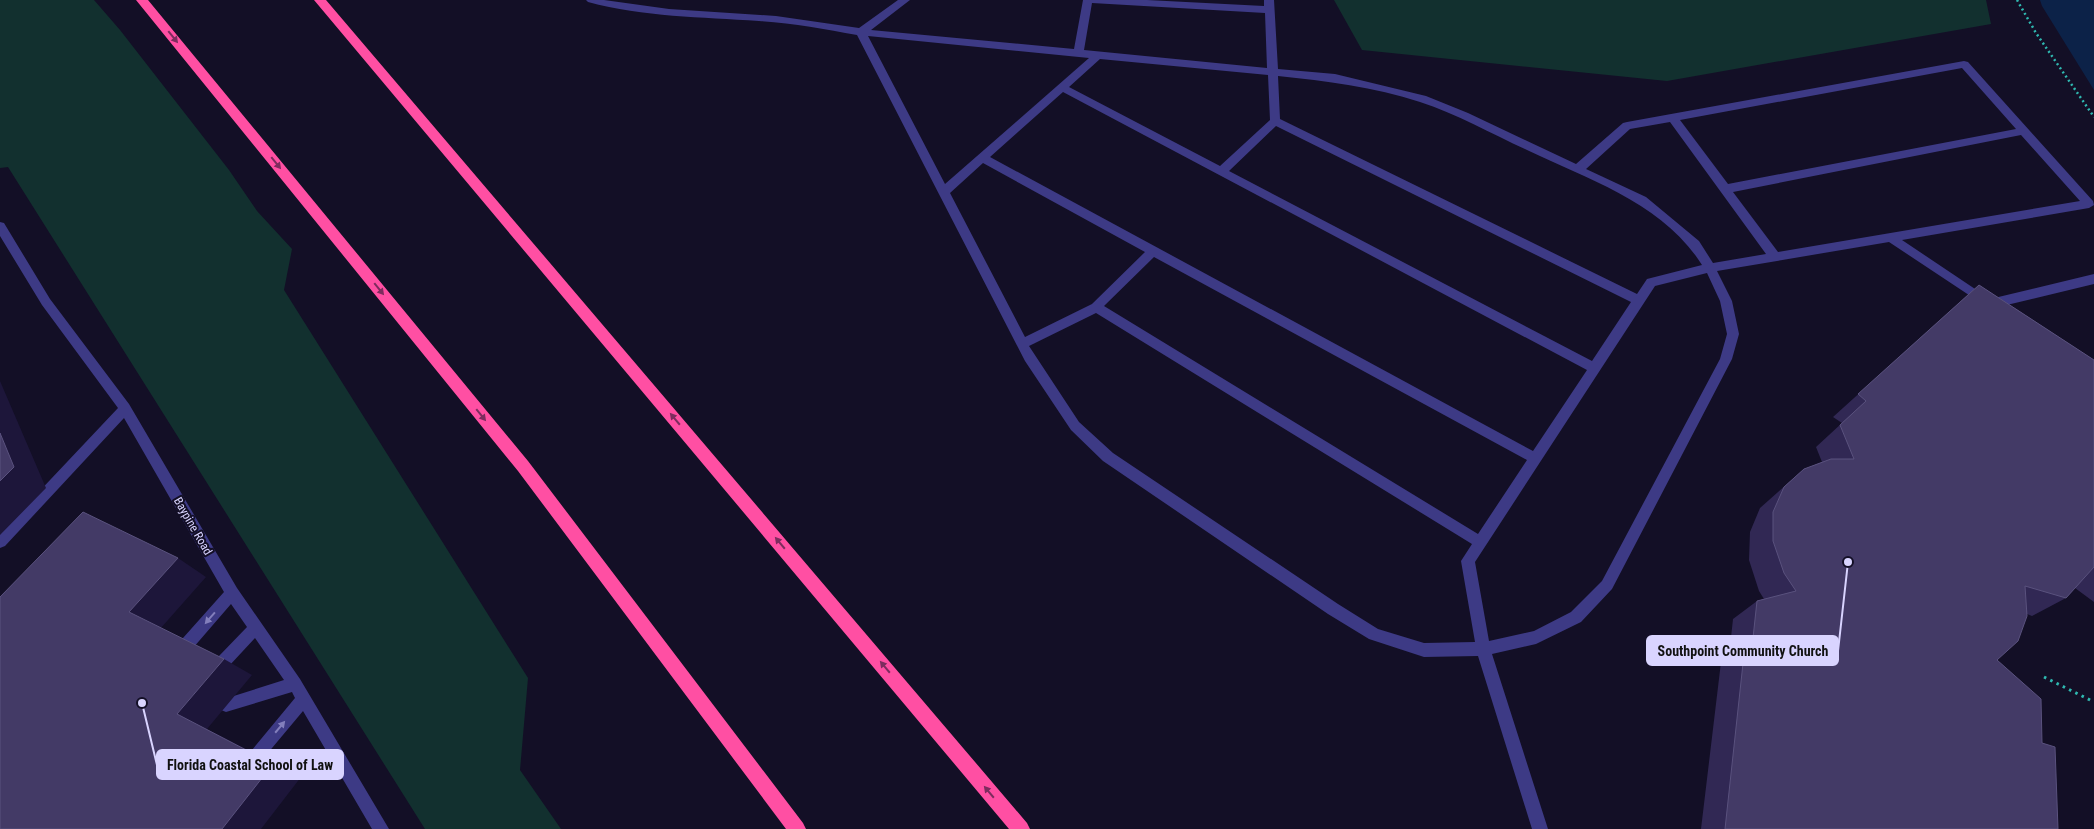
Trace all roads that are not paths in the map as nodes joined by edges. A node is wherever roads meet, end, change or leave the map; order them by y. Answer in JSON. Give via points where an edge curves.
{"nodes":[{"id":1,"x":142,"y":0,"type":"edge"},
{"id":2,"x":320,"y":0,"type":"edge"},
{"id":3,"x":591,"y":0,"type":"edge"},
{"id":4,"x":906,"y":0,"type":"edge"},
{"id":5,"x":1088,"y":0,"type":"edge"},
{"id":6,"x":1269,"y":5,"type":"edge"},
{"id":7,"x":861,"y":32,"type":"junction"},
{"id":8,"x":1079,"y":52,"type":"junction"},
{"id":9,"x":1098,"y":54,"type":"junction"},
{"id":10,"x":1274,"y":70,"type":"junction"},
{"id":11,"x":1061,"y":87,"type":"junction"},
{"id":12,"x":1672,"y":117,"type":"junction"},
{"id":13,"x":1275,"y":121,"type":"junction"},
{"id":14,"x":2024,"y":131,"type":"junction"},
{"id":15,"x":982,"y":158,"type":"junction"},
{"id":16,"x":1577,"y":170,"type":"junction"},
{"id":17,"x":1221,"y":172,"type":"junction"},
{"id":18,"x":1725,"y":189,"type":"junction"},
{"id":19,"x":944,"y":192,"type":"junction"},
{"id":20,"x":0,"y":226,"type":"edge"},
{"id":21,"x":1890,"y":238,"type":"junction"},
{"id":22,"x":1153,"y":251,"type":"junction"},
{"id":23,"x":1775,"y":256,"type":"junction"},
{"id":24,"x":1710,"y":268,"type":"junction"},
{"id":25,"x":2094,"y":279,"type":"edge"},
{"id":26,"x":1638,"y":300,"type":"junction"},
{"id":27,"x":1990,"y":304,"type":"junction"},
{"id":28,"x":1096,"y":307,"type":"junction"},
{"id":29,"x":2006,"y":315,"type":"edge"},
{"id":30,"x":1022,"y":344,"type":"junction"},
{"id":31,"x":1594,"y":368,"type":"junction"},
{"id":32,"x":124,"y":408,"type":"junction"},
{"id":33,"x":1535,"y":458,"type":"junction"},
{"id":34,"x":0,"y":542,"type":"edge"},
{"id":35,"x":1480,"y":542,"type":"junction"},
{"id":36,"x":232,"y":593,"type":"junction"},
{"id":37,"x":256,"y":626,"type":"junction"},
{"id":38,"x":188,"y":643,"type":"edge"},
{"id":39,"x":1483,"y":649,"type":"junction"},
{"id":40,"x":224,"y":661,"type":"edge"},
{"id":41,"x":295,"y":684,"type":"junction"},
{"id":42,"x":304,"y":699,"type":"junction"},
{"id":43,"x":226,"y":706,"type":"dead end"},
{"id":44,"x":257,"y":755,"type":"edge"},
{"id":45,"x":381,"y":829,"type":"edge"},
{"id":46,"x":797,"y":829,"type":"edge"},
{"id":47,"x":1021,"y":829,"type":"edge"},
{"id":48,"x":1540,"y":829,"type":"edge"}],
"edges":[{"from":1,"to":46,"type":"highway","one_way":true,"via":[[523,466]]},
{"from":47,"to":2,"type":"highway","one_way":true},
{"from":3,"to":7,"type":"street","via":[[617,8],[800,22]]},
{"from":4,"to":7,"type":"street"},
{"from":5,"to":6,"type":"street"},
{"from":5,"to":8,"type":"street"},
{"from":6,"to":10,"type":"street"},
{"from":7,"to":8,"type":"street"},
{"from":7,"to":19,"type":"street"},
{"from":8,"to":9,"type":"street"},
{"from":9,"to":10,"type":"street"},
{"from":9,"to":11,"type":"street"},
{"from":10,"to":13,"type":"street"},
{"from":10,"to":16,"type":"street","via":[[1335,78],[1422,99]]},
{"from":11,"to":15,"type":"street"},
{"from":11,"to":17,"type":"street"},
{"from":12,"to":14,"type":"street","via":[[1964,64]]},
{"from":12,"to":16,"type":"street","via":[[1627,126]]},
{"from":12,"to":18,"type":"street"},
{"from":13,"to":17,"type":"street"},
{"from":13,"to":26,"type":"street"},
{"from":14,"to":18,"type":"street"},
{"from":14,"to":21,"type":"street","via":[[2089,204]]},
{"from":15,"to":19,"type":"street"},
{"from":15,"to":22,"type":"street"},
{"from":16,"to":24,"type":"street","via":[[1642,200],[1695,244]]},
{"from":17,"to":31,"type":"street"},
{"from":18,"to":23,"type":"street"},
{"from":19,"to":30,"type":"street"},
{"from":20,"to":32,"type":"street","name":"Baypine Road","via":[[46,302]]},
{"from":21,"to":23,"type":"street"},
{"from":21,"to":27,"type":"street"},
{"from":22,"to":28,"type":"street"},
{"from":22,"to":33,"type":"street"},
{"from":23,"to":24,"type":"street"},
{"from":24,"to":26,"type":"street","via":[[1651,282]]},
{"from":24,"to":39,"type":"street","via":[[1726,301],[1733,334],[1726,360],[1607,585],[1576,617],[1536,638]]},
{"from":25,"to":27,"type":"street"},
{"from":26,"to":31,"type":"street"},
{"from":27,"to":29,"type":"street"},
{"from":28,"to":30,"type":"street"},
{"from":28,"to":35,"type":"street"},
{"from":30,"to":39,"type":"street","via":[[1075,426],[1108,457],[1333,609],[1374,634],[1424,650]]},
{"from":31,"to":33,"type":"street"},
{"from":32,"to":34,"type":"street"},
{"from":32,"to":36,"type":"street","name":"Baypine Road"},
{"from":33,"to":35,"type":"street"},
{"from":35,"to":39,"type":"street","via":[[1468,561]]},
{"from":36,"to":37,"type":"street","name":"Baypine Road"},
{"from":36,"to":38,"type":"street","one_way":true},
{"from":37,"to":40,"type":"street"},
{"from":37,"to":41,"type":"street","name":"Baypine Road"},
{"from":39,"to":48,"type":"street"},
{"from":41,"to":42,"type":"street","name":"Baypine Road"},
{"from":41,"to":43,"type":"street"},
{"from":44,"to":42,"type":"street","one_way":true},
{"from":42,"to":45,"type":"street","name":"Baypine Road"}]}
